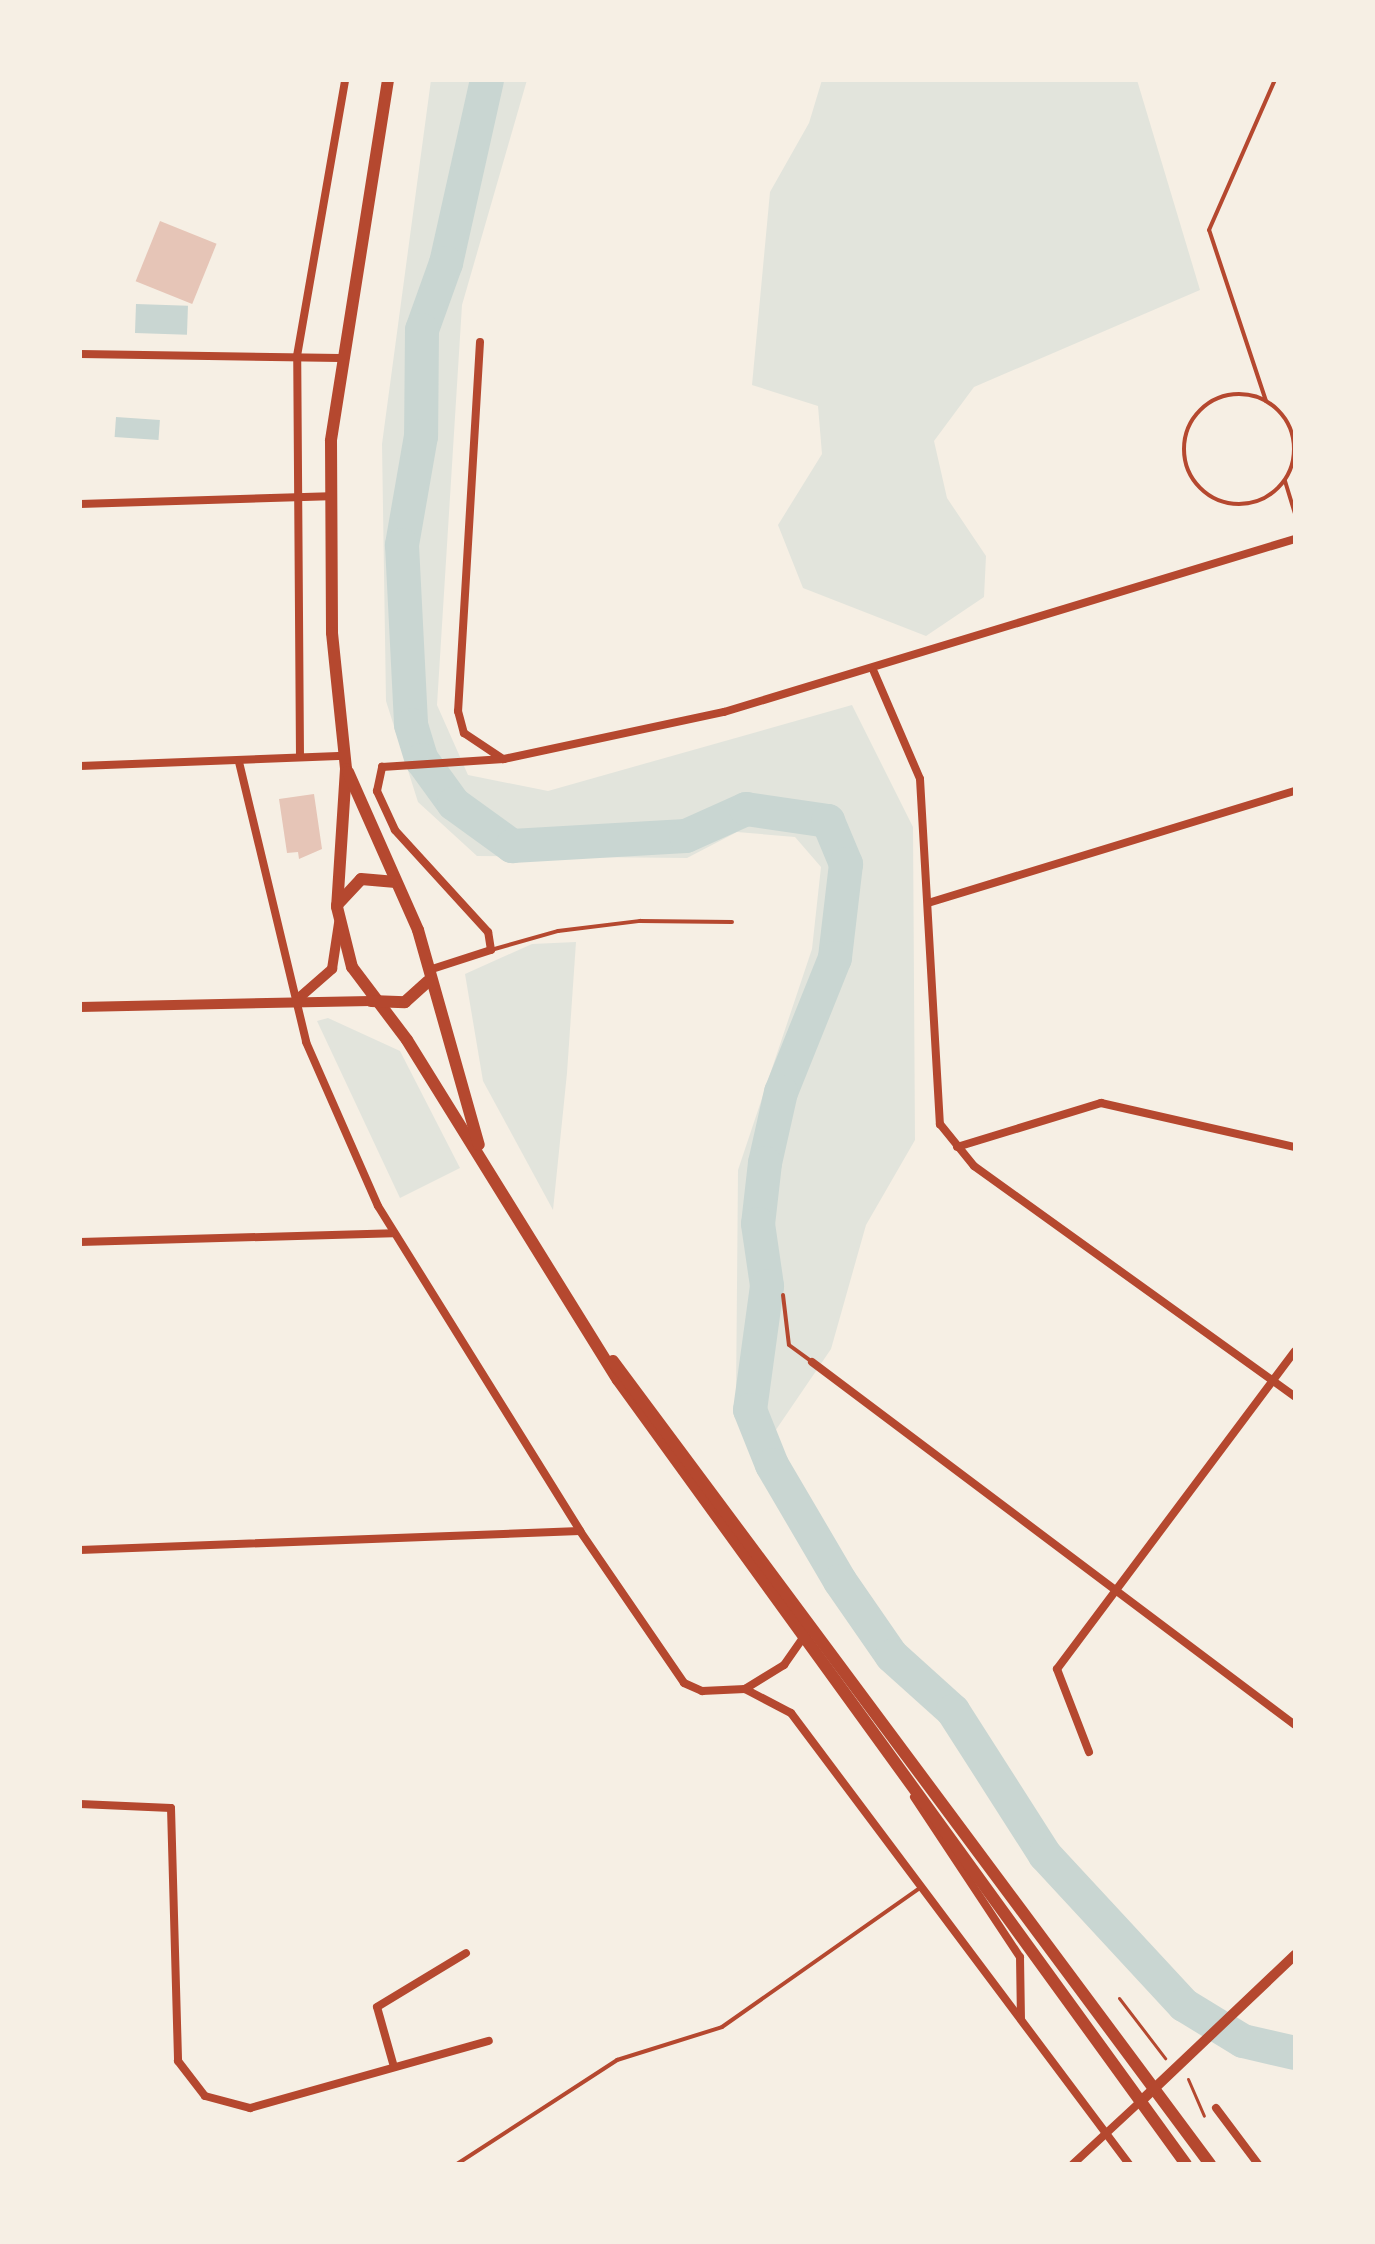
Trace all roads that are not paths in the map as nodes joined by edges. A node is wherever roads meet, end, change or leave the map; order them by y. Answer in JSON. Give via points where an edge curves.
{"nodes":[{"id":1,"x":345,"y":80,"type":"edge"},
{"id":2,"x":388,"y":80,"type":"edge"},
{"id":3,"x":1275,"y":80,"type":"edge"},
{"id":4,"x":480,"y":342,"type":"dead end"},
{"id":5,"x":80,"y":354,"type":"edge"},
{"id":6,"x":297,"y":356,"type":"junction"},
{"id":7,"x":340,"y":358,"type":"junction"},
{"id":8,"x":1266,"y":401,"type":"junction"},
{"id":9,"x":1285,"y":481,"type":"junction"},
{"id":10,"x":329,"y":496,"type":"junction"},
{"id":11,"x":294,"y":497,"type":"junction"},
{"id":12,"x":80,"y":504,"type":"edge"},
{"id":13,"x":1295,"y":513,"type":"edge"},
{"id":14,"x":1295,"y":539,"type":"edge"},
{"id":15,"x":874,"y":672,"type":"junction"},
{"id":16,"x":300,"y":757,"type":"junction"},
{"id":17,"x":504,"y":759,"type":"junction"},
{"id":18,"x":239,"y":762,"type":"junction"},
{"id":19,"x":346,"y":762,"type":"junction"},
{"id":20,"x":80,"y":766,"type":"edge"},
{"id":21,"x":1295,"y":791,"type":"edge"},
{"id":22,"x":396,"y":882,"type":"junction"},
{"id":23,"x":928,"y":903,"type":"junction"},
{"id":24,"x":337,"y":907,"type":"junction"},
{"id":25,"x":732,"y":922,"type":"dead end"},
{"id":26,"x":339,"y":923,"type":"junction"},
{"id":27,"x":491,"y":950,"type":"junction"},
{"id":28,"x":428,"y":975,"type":"junction"},
{"id":29,"x":294,"y":1001,"type":"junction"},
{"id":30,"x":371,"y":1001,"type":"junction"},
{"id":31,"x":80,"y":1007,"type":"edge"},
{"id":32,"x":957,"y":1147,"type":"junction"},
{"id":33,"x":1295,"y":1147,"type":"edge"},
{"id":34,"x":487,"y":1166,"type":"junction"},
{"id":35,"x":393,"y":1233,"type":"junction"},
{"id":36,"x":80,"y":1242,"type":"edge"},
{"id":37,"x":783,"y":1295,"type":"dead end"},
{"id":38,"x":1295,"y":1351,"type":"edge"},
{"id":39,"x":605,"y":1352,"type":"junction"},
{"id":40,"x":812,"y":1362,"type":"joint"},
{"id":41,"x":1273,"y":1381,"type":"junction"},
{"id":42,"x":1295,"y":1397,"type":"edge"},
{"id":43,"x":580,"y":1531,"type":"junction"},
{"id":44,"x":80,"y":1550,"type":"edge"},
{"id":45,"x":1116,"y":1597,"type":"junction"},
{"id":46,"x":802,"y":1639,"type":"junction"},
{"id":47,"x":745,"y":1689,"type":"junction"},
{"id":48,"x":1295,"y":1725,"type":"edge"},
{"id":49,"x":1089,"y":1752,"type":"dead end"},
{"id":50,"x":914,"y":1797,"type":"junction"},
{"id":51,"x":80,"y":1804,"type":"edge"},
{"id":52,"x":920,"y":1888,"type":"junction"},
{"id":53,"x":466,"y":1953,"type":"dead end"},
{"id":54,"x":1295,"y":1955,"type":"edge"},
{"id":55,"x":1021,"y":2018,"type":"junction"},
{"id":56,"x":489,"y":2041,"type":"dead end"},
{"id":57,"x":394,"y":2067,"type":"junction"},
{"id":58,"x":1156,"y":2087,"type":"junction"},
{"id":59,"x":1140,"y":2102,"type":"junction"},
{"id":60,"x":1216,"y":2108,"type":"dead end"},
{"id":61,"x":1108,"y":2136,"type":"junction"},
{"id":62,"x":457,"y":2164,"type":"edge"},
{"id":63,"x":1073,"y":2164,"type":"edge"},
{"id":64,"x":1129,"y":2164,"type":"edge"},
{"id":65,"x":1186,"y":2164,"type":"edge"},
{"id":66,"x":1210,"y":2164,"type":"edge"},
{"id":67,"x":1258,"y":2164,"type":"edge"}],
"edges":[{"from":1,"to":6,"type":"street"},
{"from":2,"to":7,"type":"main road"},
{"from":3,"to":8,"type":"lane","via":[[1209,230]]},
{"from":4,"to":17,"type":"street","via":[[458,711],[464,733]]},
{"from":5,"to":6,"type":"street"},
{"from":6,"to":7,"type":"street"},
{"from":6,"to":11,"type":"street"},
{"from":7,"to":10,"type":"main road"},
{"from":8,"to":9,"type":"lane","via":[[1293,436]]},
{"from":8,"to":9,"type":"lane","via":[[1239,394],[1205,406],[1188,427],[1185,462],[1204,492],[1229,504],[1264,498]]},
{"from":9,"to":13,"type":"lane"},
{"from":10,"to":11,"type":"street"},
{"from":10,"to":19,"type":"main road","via":[[332,633]]},
{"from":11,"to":12,"type":"street"},
{"from":11,"to":16,"type":"street"},
{"from":14,"to":15,"type":"street"},
{"from":15,"to":17,"type":"street"},
{"from":15,"to":23,"type":"street","via":[[920,779]]},
{"from":16,"to":18,"type":"street"},
{"from":16,"to":19,"type":"street"},
{"from":17,"to":27,"type":"street","via":[[377,772],[385,812],[408,848],[475,911]]},
{"from":18,"to":20,"type":"street"},
{"from":18,"to":29,"type":"street"},
{"from":19,"to":22,"type":"main road"},
{"from":19,"to":24,"type":"main road"},
{"from":21,"to":23,"type":"street"},
{"from":22,"to":24,"type":"main road","via":[[361,879]]},
{"from":22,"to":28,"type":"main road"},
{"from":23,"to":32,"type":"street","via":[[933,1099]]},
{"from":24,"to":26,"type":"main road"},
{"from":25,"to":27,"type":"lane","via":[[640,921],[558,931]]},
{"from":26,"to":29,"type":"street","via":[[332,969]]},
{"from":26,"to":30,"type":"main road"},
{"from":27,"to":28,"type":"street"},
{"from":28,"to":30,"type":"main road","via":[[405,1002]]},
{"from":28,"to":34,"type":"main road"},
{"from":29,"to":30,"type":"street"},
{"from":29,"to":31,"type":"street"},
{"from":29,"to":35,"type":"street"},
{"from":30,"to":34,"type":"main road","via":[[407,1040]]},
{"from":32,"to":33,"type":"street","via":[[1101,1103]]},
{"from":32,"to":41,"type":"street"},
{"from":34,"to":39,"type":"main road"},
{"from":35,"to":36,"type":"street"},
{"from":35,"to":43,"type":"street"},
{"from":37,"to":40,"type":"lane","via":[[789,1345]]},
{"from":38,"to":41,"type":"street"},
{"from":39,"to":46,"type":"main road"},
{"from":39,"to":58,"type":"main road"},
{"from":40,"to":45,"type":"street"},
{"from":41,"to":42,"type":"street"},
{"from":41,"to":45,"type":"street"},
{"from":43,"to":44,"type":"street"},
{"from":43,"to":47,"type":"street","via":[[684,1683]]},
{"from":45,"to":48,"type":"street"},
{"from":45,"to":49,"type":"street","via":[[1057,1669]]},
{"from":46,"to":47,"type":"street","via":[[784,1665]]},
{"from":46,"to":50,"type":"main road"},
{"from":47,"to":52,"type":"street","via":[[791,1713]]},
{"from":50,"to":55,"type":"street","via":[[1020,1957]]},
{"from":50,"to":59,"type":"main road"},
{"from":51,"to":57,"type":"street","via":[[171,1808],[178,2061],[205,2096],[250,2108]]},
{"from":52,"to":55,"type":"street"},
{"from":52,"to":62,"type":"lane","via":[[722,2027],[617,2060]]},
{"from":53,"to":57,"type":"street","via":[[377,2007]]},
{"from":54,"to":58,"type":"street"},
{"from":55,"to":61,"type":"street"},
{"from":56,"to":57,"type":"street"},
{"from":58,"to":59,"type":"street"},
{"from":58,"to":66,"type":"main road"},
{"from":59,"to":61,"type":"street"},
{"from":59,"to":65,"type":"main road"},
{"from":60,"to":67,"type":"street"},
{"from":61,"to":63,"type":"street"},
{"from":61,"to":64,"type":"street"}]}
